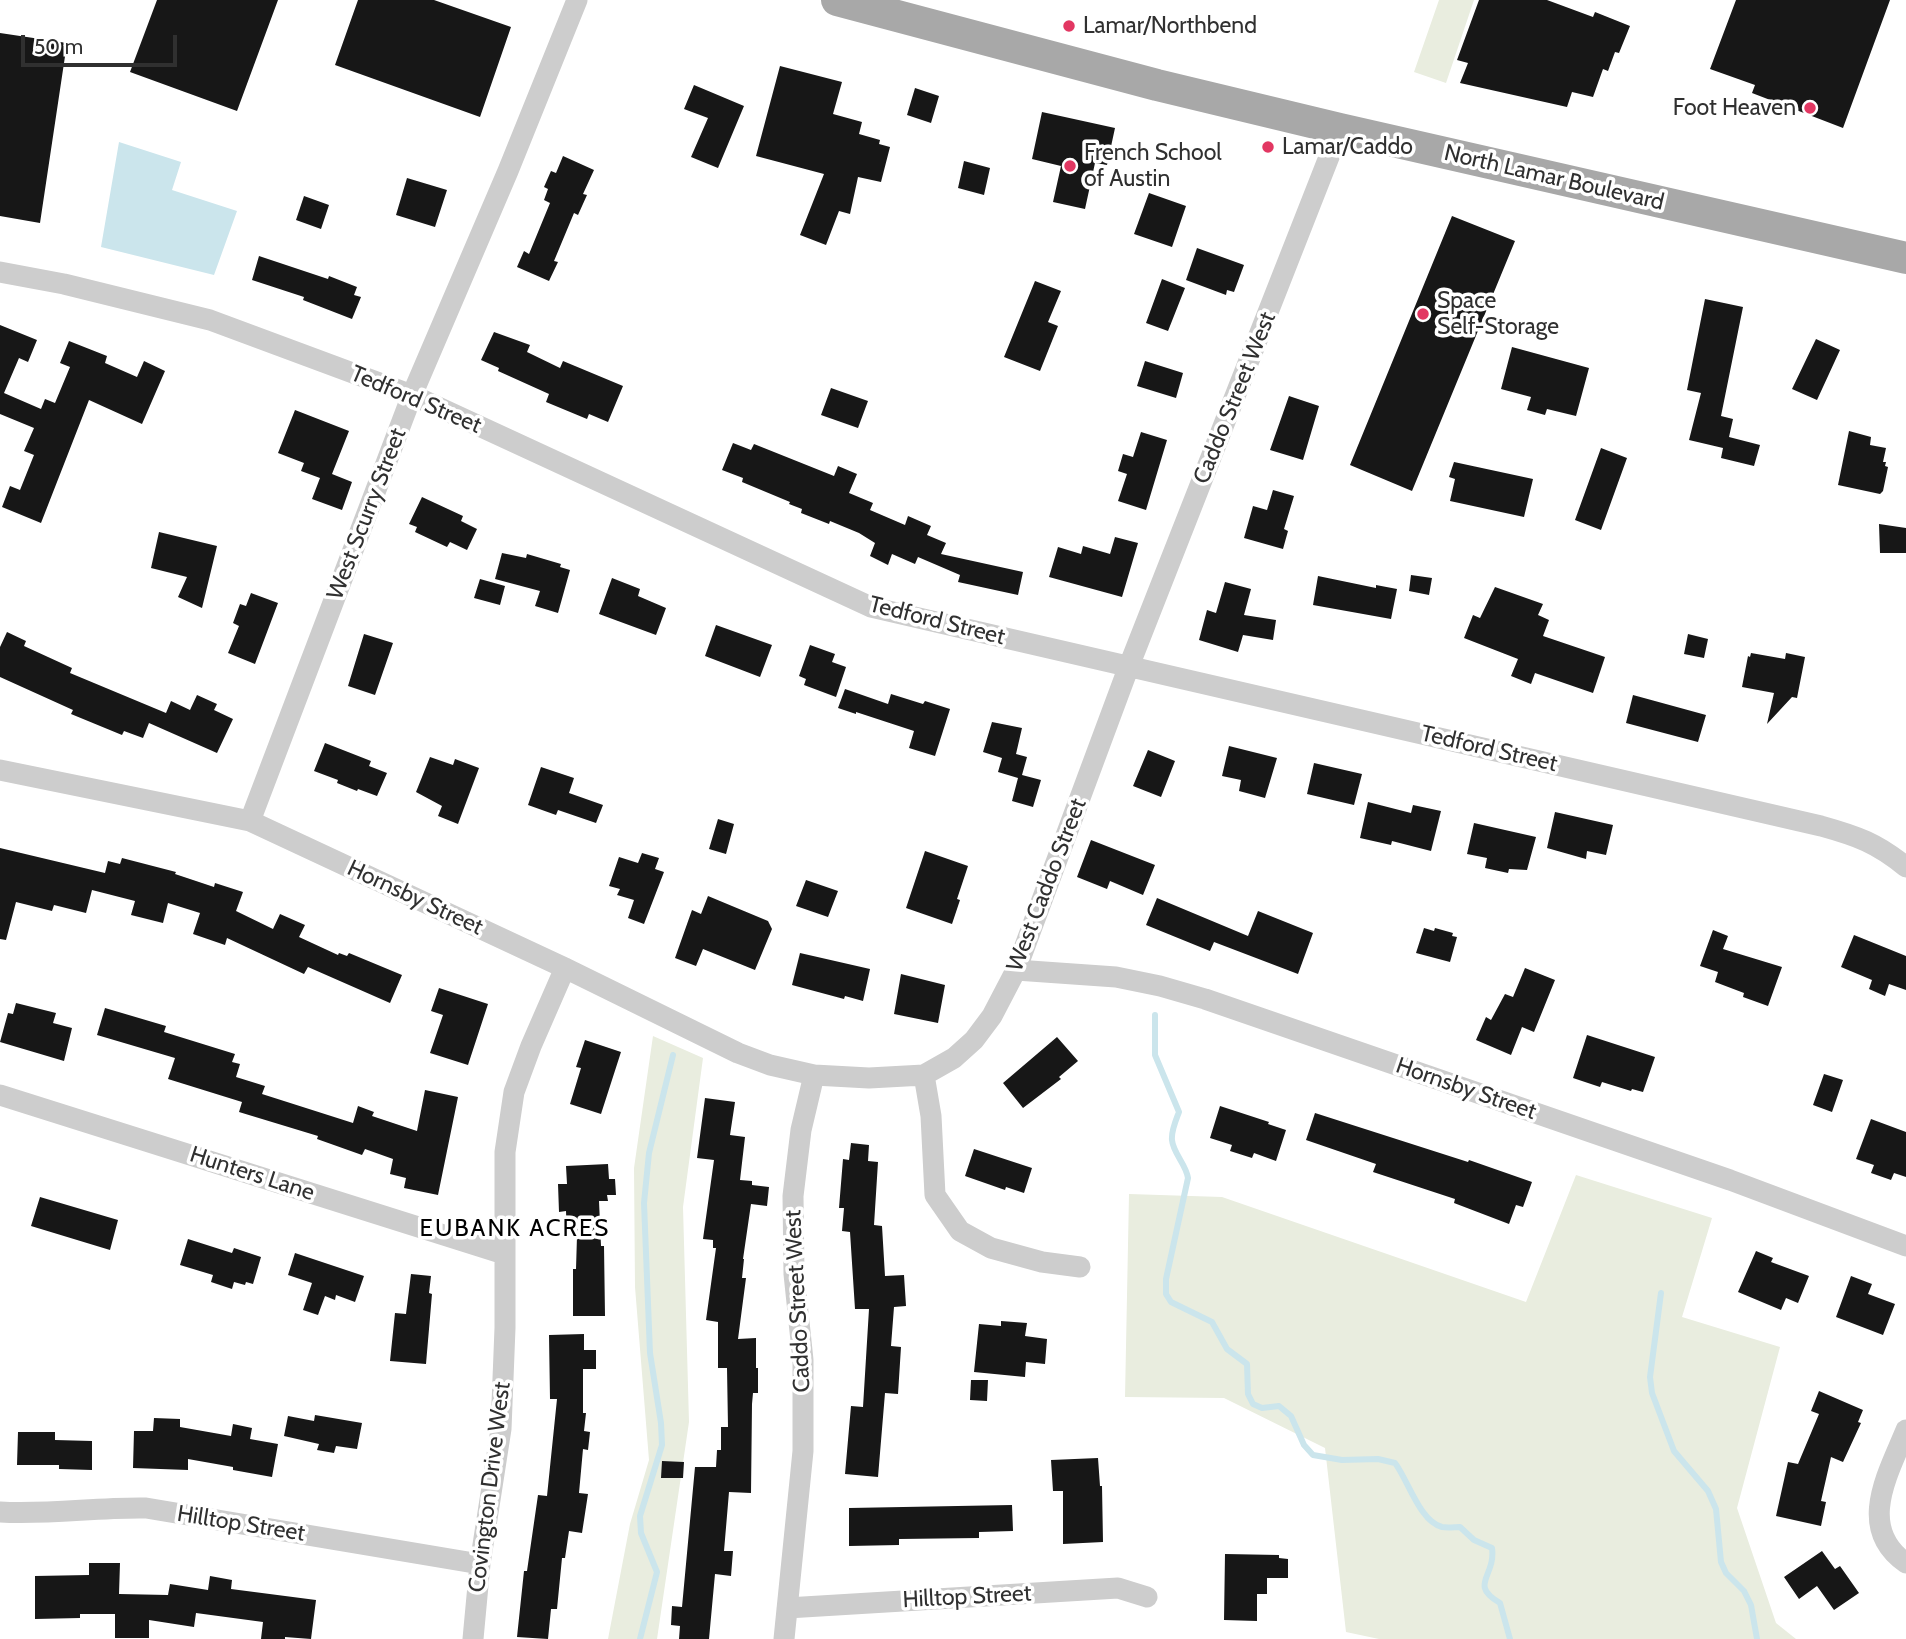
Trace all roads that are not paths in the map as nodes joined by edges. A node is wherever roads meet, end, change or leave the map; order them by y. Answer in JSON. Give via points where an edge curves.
{"nodes":[{"id":1,"x":577,"y":0,"type":"edge"},
{"id":2,"x":837,"y":0,"type":"edge"},
{"id":3,"x":1340,"y":130,"type":"junction"},
{"id":4,"x":1906,"y":258,"type":"edge"},
{"id":5,"x":0,"y":272,"type":"edge"},
{"id":6,"x":412,"y":395,"type":"junction"},
{"id":7,"x":1129,"y":666,"type":"junction"},
{"id":8,"x":0,"y":770,"type":"edge"},
{"id":9,"x":250,"y":821,"type":"junction"},
{"id":10,"x":1906,"y":867,"type":"edge"},
{"id":11,"x":565,"y":968,"type":"junction"},
{"id":12,"x":1016,"y":970,"type":"junction"},
{"id":13,"x":814,"y":1075,"type":"junction"},
{"id":14,"x":924,"y":1075,"type":"junction"},
{"id":15,"x":0,"y":1095,"type":"edge"},
{"id":16,"x":1906,"y":1246,"type":"edge"},
{"id":17,"x":504,"y":1254,"type":"junction"},
{"id":18,"x":1080,"y":1267,"type":"dead end"},
{"id":19,"x":1906,"y":1430,"type":"edge"},
{"id":20,"x":0,"y":1511,"type":"edge"},
{"id":21,"x":1906,"y":1563,"type":"edge"},
{"id":22,"x":480,"y":1564,"type":"junction"},
{"id":23,"x":1147,"y":1597,"type":"dead end"},
{"id":24,"x":786,"y":1608,"type":"junction"},
{"id":25,"x":473,"y":1639,"type":"edge"},
{"id":26,"x":784,"y":1639,"type":"edge"}],
"edges":[{"from":1,"to":6,"type":"street","name":"West Scurry Street"},
{"from":2,"to":3,"type":"main road","name":"North Lamar Boulevard"},
{"from":3,"to":4,"type":"main road","name":"North Lamar Boulevard"},
{"from":3,"to":7,"type":"street","name":"Caddo Street West"},
{"from":5,"to":6,"type":"street","name":"Tedford Street","via":[[210,320]]},
{"from":6,"to":7,"type":"street","name":"Tedford Street","via":[[871,607]]},
{"from":6,"to":9,"type":"street","name":"West Scurry Street"},
{"from":7,"to":10,"type":"street","name":"Tedford Street","via":[[1821,827],[1877,845]]},
{"from":7,"to":12,"type":"street","name":"West Caddo Street"},
{"from":8,"to":9,"type":"street","name":"Hornsby Street"},
{"from":9,"to":11,"type":"street","name":"Hornsby Street"},
{"from":11,"to":13,"type":"street","name":"Hornsby Street","via":[[738,1053]]},
{"from":11,"to":17,"type":"street","name":"Covington Drive West","via":[[514,1092],[505,1152]]},
{"from":12,"to":14,"type":"street","name":"West Caddo Street","via":[[974,1041]]},
{"from":12,"to":16,"type":"street","name":"Hornsby Street","via":[[1116,977],[1205,999]]},
{"from":13,"to":14,"type":"street"},
{"from":13,"to":24,"type":"street","name":"Caddo Street West","via":[[793,1196],[794,1274],[803,1360],[803,1451]]},
{"from":14,"to":18,"type":"street","via":[[931,1116],[934,1195],[960,1231],[990,1248]]},
{"from":15,"to":17,"type":"street","name":"Hunters Lane"},
{"from":17,"to":22,"type":"street","name":"Covington Drive West","via":[[501,1429]]},
{"from":19,"to":21,"type":"street","via":[[1879,1508],[1887,1547]]},
{"from":20,"to":22,"type":"street","name":"Hilltop Street","via":[[146,1508]]},
{"from":22,"to":25,"type":"street","name":"Covington Drive West"},
{"from":23,"to":24,"type":"street","name":"Hilltop Street","via":[[1118,1588]]},
{"from":24,"to":26,"type":"street","name":"Caddo Street West"}]}
